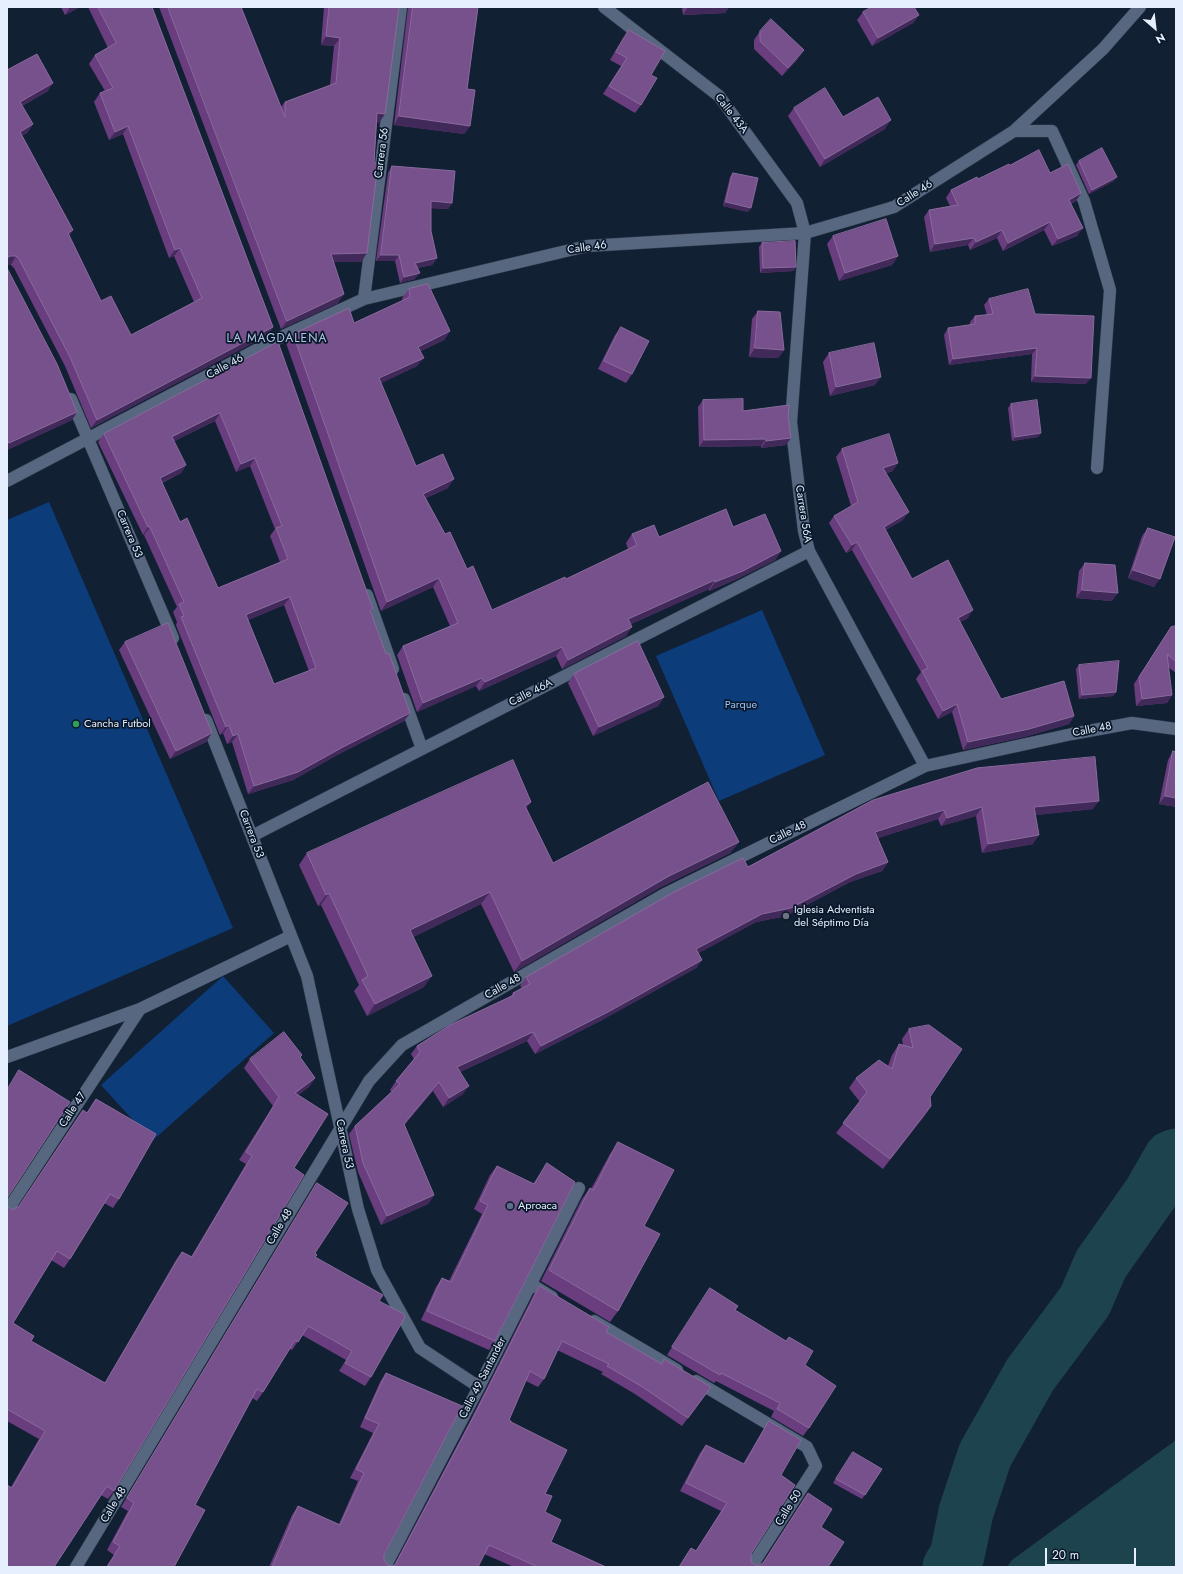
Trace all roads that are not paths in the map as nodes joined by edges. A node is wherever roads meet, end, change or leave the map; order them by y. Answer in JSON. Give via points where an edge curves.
{"nodes":[{"id":1,"x":401,"y":7,"type":"edge"},
{"id":2,"x":604,"y":7,"type":"edge"},
{"id":3,"x":1140,"y":7,"type":"edge"},
{"id":4,"x":1014,"y":131,"type":"junction"},
{"id":5,"x":805,"y":233,"type":"junction"},
{"id":6,"x":364,"y":299,"type":"junction"},
{"id":7,"x":271,"y":325,"type":"edge"},
{"id":8,"x":278,"y":343,"type":"junction"},
{"id":9,"x":67,"y":390,"type":"edge"},
{"id":10,"x":88,"y":440,"type":"junction"},
{"id":11,"x":1097,"y":468,"type":"dead end"},
{"id":12,"x":7,"y":481,"type":"edge"},
{"id":13,"x":809,"y":551,"type":"junction"},
{"id":14,"x":364,"y":585,"type":"edge"},
{"id":15,"x":177,"y":647,"type":"edge"},
{"id":16,"x":203,"y":712,"type":"edge"},
{"id":17,"x":1176,"y":729,"type":"edge"},
{"id":18,"x":422,"y":749,"type":"junction"},
{"id":19,"x":925,"y":766,"type":"junction"},
{"id":20,"x":252,"y":836,"type":"junction"},
{"id":21,"x":291,"y":936,"type":"junction"},
{"id":22,"x":140,"y":1009,"type":"junction"},
{"id":23,"x":7,"y":1057,"type":"edge"},
{"id":24,"x":340,"y":1127,"type":"junction"},
{"id":25,"x":579,"y":1188,"type":"dead end"},
{"id":26,"x":7,"y":1211,"type":"edge"},
{"id":27,"x":531,"y":1284,"type":"junction"},
{"id":28,"x":565,"y":1304,"type":"edge"},
{"id":29,"x":585,"y":1316,"type":"edge"},
{"id":30,"x":479,"y":1387,"type":"junction"},
{"id":31,"x":76,"y":1567,"type":"edge"},
{"id":32,"x":385,"y":1567,"type":"edge"},
{"id":33,"x":751,"y":1567,"type":"edge"}],
"edges":[{"from":1,"to":6,"type":"street","name":"Carrera 56"},
{"from":2,"to":5,"type":"street","name":"Calle 43A","via":[[719,96],[797,203]]},
{"from":3,"to":4,"type":"street","name":"Calle 46","via":[[1103,49]]},
{"from":4,"to":5,"type":"street","name":"Calle 46","via":[[894,207]]},
{"from":4,"to":11,"type":"street","via":[[1052,131],[1084,201],[1110,290]]},
{"from":5,"to":6,"type":"street","name":"Calle 46","via":[[587,246]]},
{"from":5,"to":13,"type":"street","name":"Carrera 56A","via":[[791,422],[804,531]]},
{"from":6,"to":8,"type":"street","name":"Calle 46"},
{"from":7,"to":8,"type":"street"},
{"from":8,"to":10,"type":"street","name":"Calle 46"},
{"from":9,"to":10,"type":"street","name":"Carrera 53"},
{"from":10,"to":12,"type":"street","name":"Calle 46"},
{"from":10,"to":15,"type":"street","name":"Carrera 53"},
{"from":13,"to":18,"type":"street","name":"Calle 46A"},
{"from":13,"to":19,"type":"street","name":"Carrera 56A"},
{"from":14,"to":18,"type":"street"},
{"from":16,"to":20,"type":"street","name":"Carrera 53"},
{"from":17,"to":19,"type":"street","name":"Calle 48","via":[[1132,723]]},
{"from":18,"to":20,"type":"street","name":"Calle 46A"},
{"from":19,"to":24,"type":"street","name":"Calle 48","via":[[665,894],[402,1045],[369,1081]]},
{"from":20,"to":21,"type":"street","name":"Carrera 53"},
{"from":21,"to":22,"type":"street"},
{"from":21,"to":24,"type":"street","name":"Carrera 53","via":[[307,976]]},
{"from":22,"to":23,"type":"street"},
{"from":22,"to":26,"type":"street","name":"Calle 47"},
{"from":24,"to":30,"type":"street","name":"Carrera 53","via":[[358,1209],[377,1270],[420,1348]]},
{"from":24,"to":31,"type":"street","name":"Calle 48"},
{"from":25,"to":27,"type":"street","name":"Calle 49 Santander"},
{"from":27,"to":28,"type":"street"},
{"from":27,"to":30,"type":"street","name":"Calle 49 Santander"},
{"from":29,"to":33,"type":"street","name":"Calle 50","via":[[807,1447],[816,1466]]},
{"from":30,"to":32,"type":"street","name":"Calle 49 Santander"}]}
